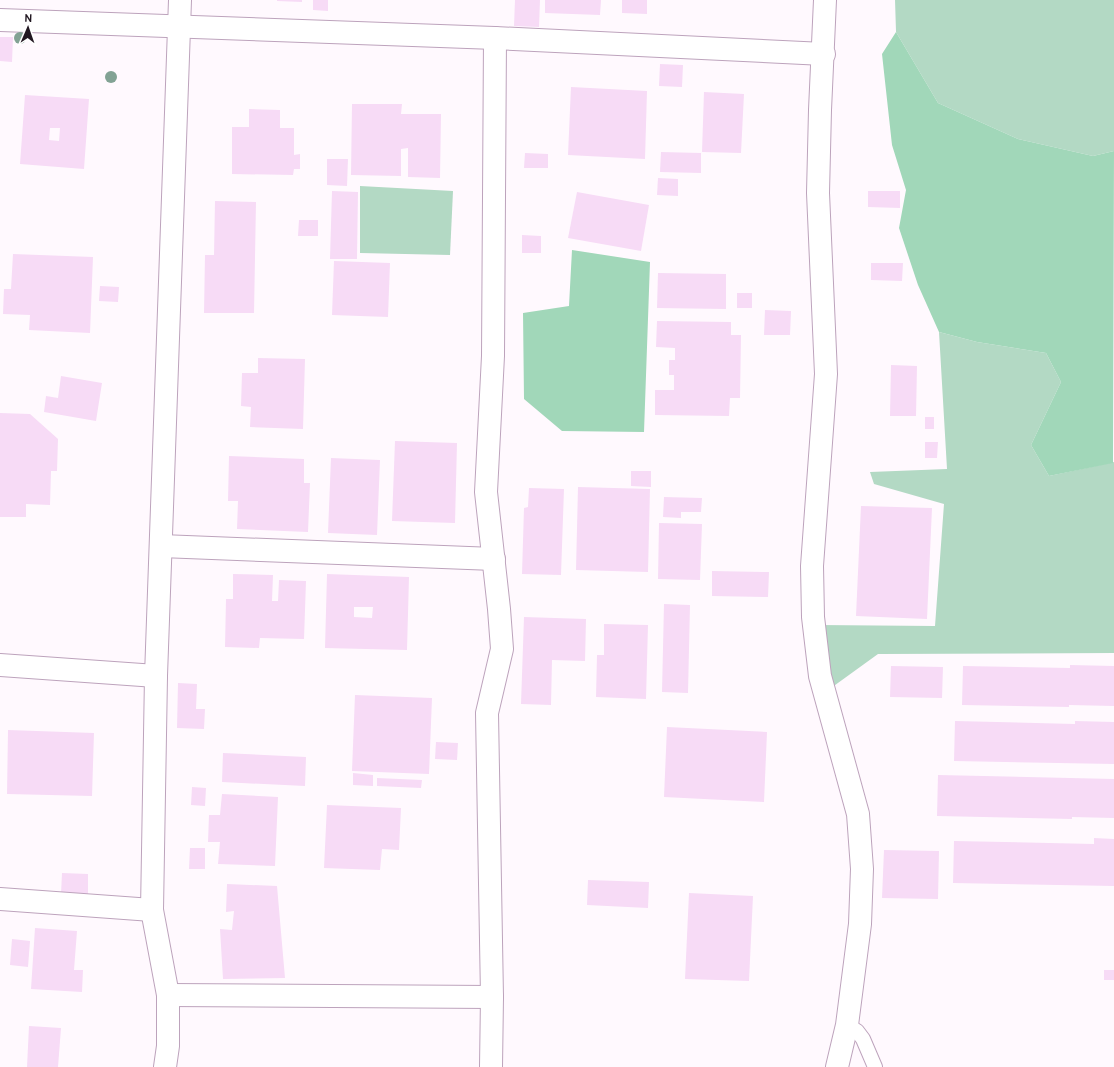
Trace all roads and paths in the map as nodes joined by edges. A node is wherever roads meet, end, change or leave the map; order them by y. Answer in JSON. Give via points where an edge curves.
{"nodes":[{"id":1,"x":180,"y":0,"type":"edge"},
{"id":2,"x":825,"y":0,"type":"edge"},
{"id":3,"x":0,"y":20,"type":"edge"},
{"id":4,"x":180,"y":26,"type":"junction"},
{"id":5,"x":495,"y":38,"type":"junction"},
{"id":6,"x":824,"y":54,"type":"junction"},
{"id":7,"x":161,"y":546,"type":"junction"},
{"id":8,"x":494,"y":558,"type":"junction"},
{"id":9,"x":0,"y":665,"type":"edge"},
{"id":10,"x":156,"y":676,"type":"junction"},
{"id":11,"x":0,"y":899,"type":"edge"},
{"id":12,"x":152,"y":910,"type":"junction"},
{"id":13,"x":168,"y":995,"type":"junction"},
{"id":14,"x":492,"y":997,"type":"junction"},
{"id":15,"x":847,"y":1025,"type":"junction"},
{"id":16,"x":165,"y":1067,"type":"edge"},
{"id":17,"x":491,"y":1067,"type":"edge"},
{"id":18,"x":837,"y":1067,"type":"edge"},
{"id":19,"x":875,"y":1067,"type":"edge"}],
"edges":[{"from":1,"to":4,"type":"street"},
{"from":2,"to":6,"type":"street"},
{"from":3,"to":4,"type":"street"},
{"from":4,"to":5,"type":"street"},
{"from":4,"to":7,"type":"street"},
{"from":5,"to":6,"type":"street"},
{"from":5,"to":8,"type":"street","via":[[493,356],[486,492]]},
{"from":6,"to":15,"type":"street","via":[[818,193],[826,374],[812,566],[813,617],[820,676],[858,814],[862,869],[860,924]]},
{"from":7,"to":8,"type":"street"},
{"from":7,"to":10,"type":"street"},
{"from":8,"to":14,"type":"street","via":[[502,649],[487,713]]},
{"from":9,"to":10,"type":"street"},
{"from":10,"to":12,"type":"street"},
{"from":11,"to":12,"type":"street"},
{"from":12,"to":13,"type":"street"},
{"from":13,"to":14,"type":"street"},
{"from":13,"to":16,"type":"street","via":[[168,1046]]},
{"from":14,"to":17,"type":"street"},
{"from":15,"to":18,"type":"street"},
{"from":15,"to":19,"type":"lane","via":[[857,1031],[863,1039]]}]}
